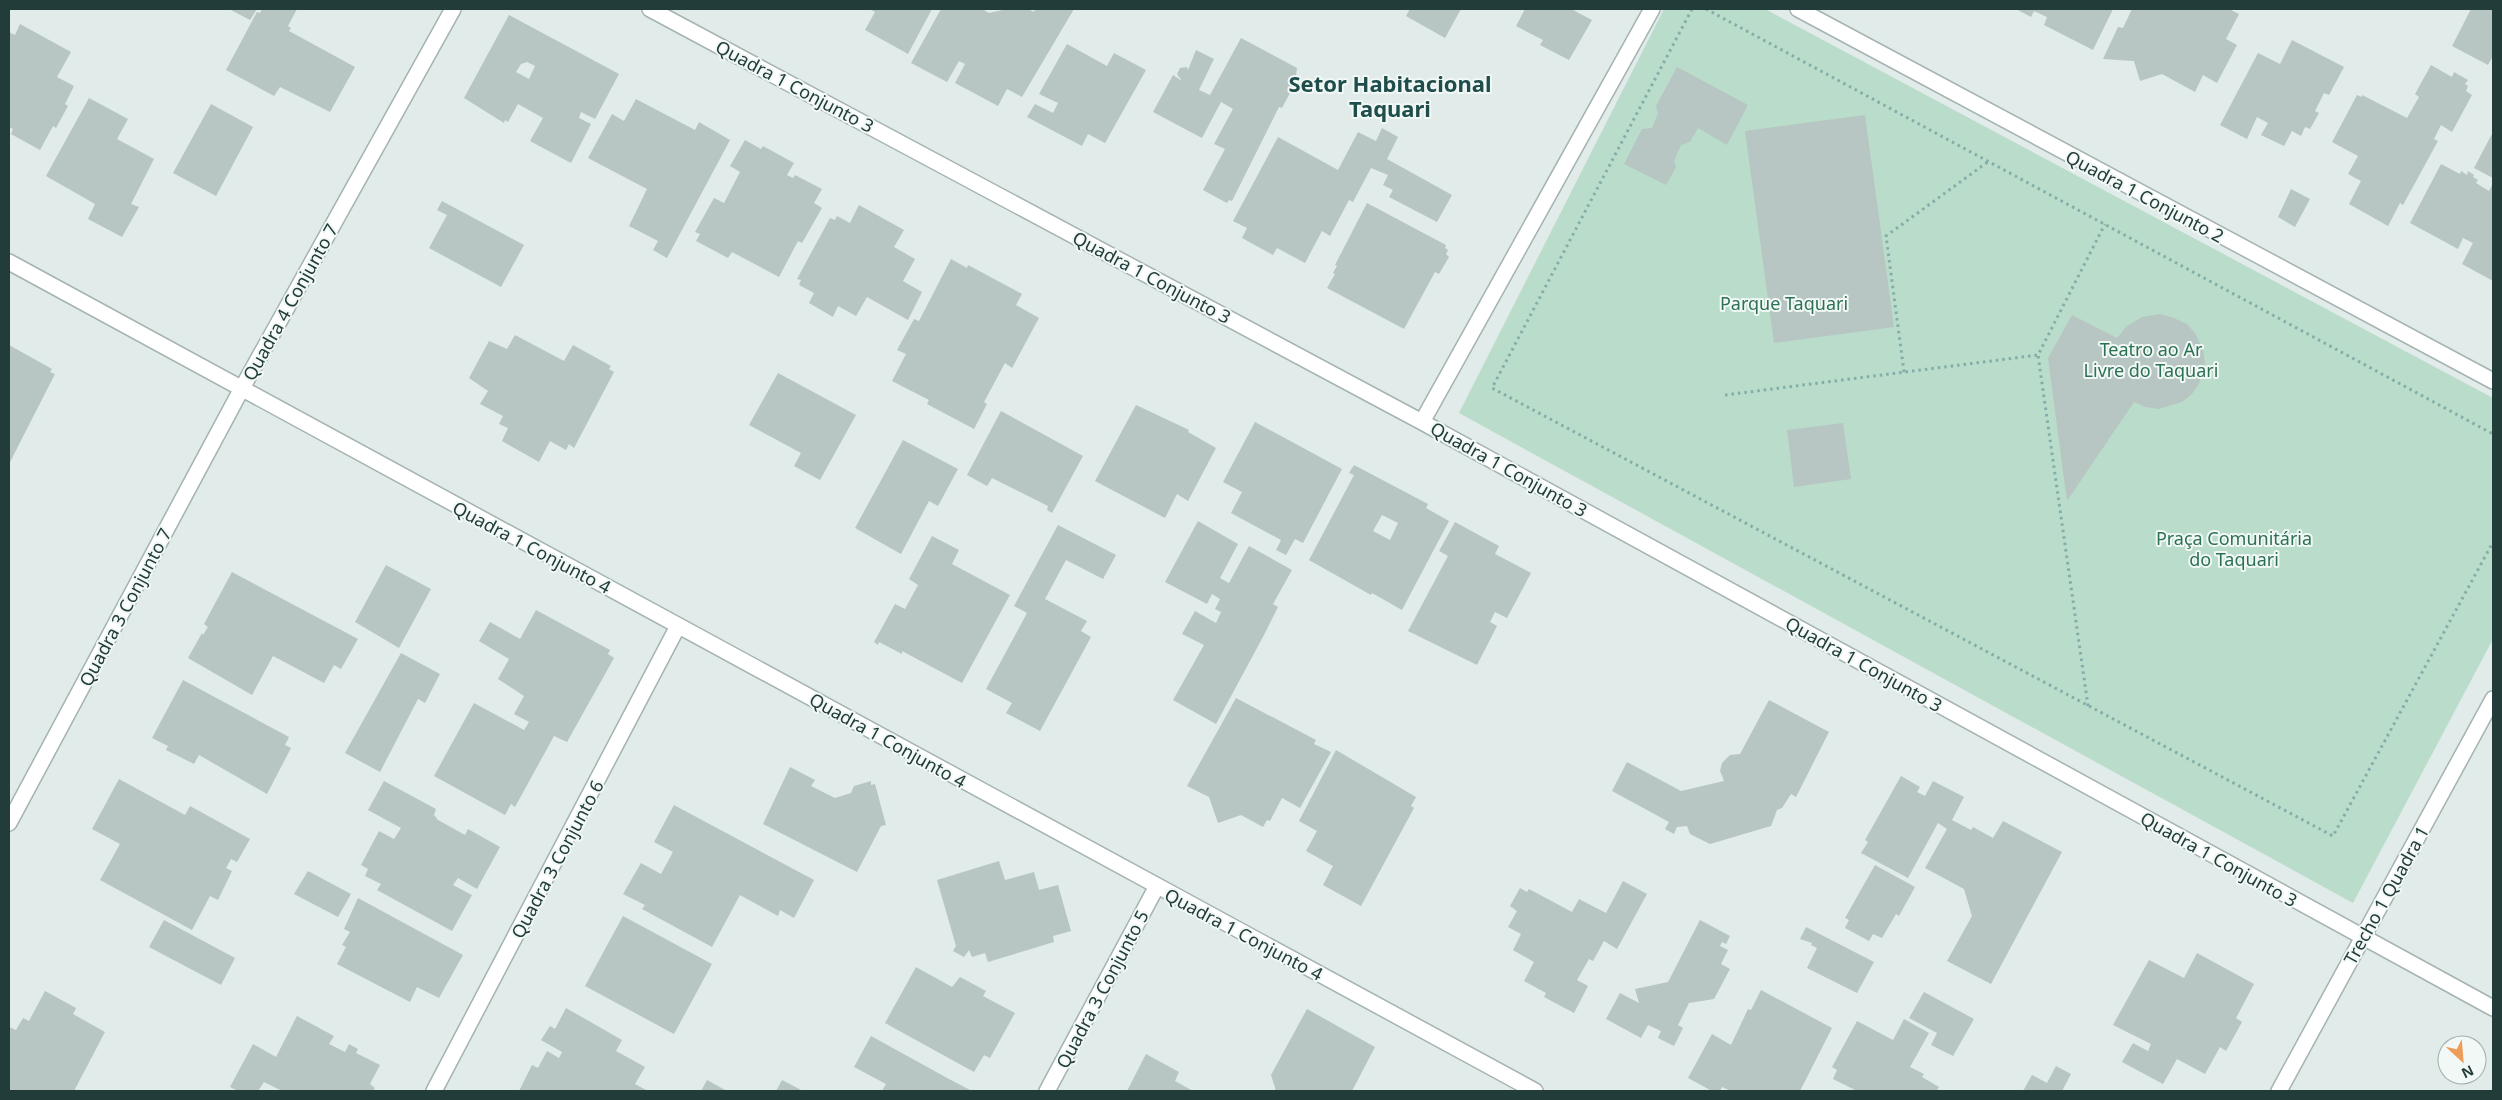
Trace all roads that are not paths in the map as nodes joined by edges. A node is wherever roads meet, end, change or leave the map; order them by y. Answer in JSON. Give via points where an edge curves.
{"nodes":[{"id":1,"x":453,"y":9,"type":"edge"},
{"id":2,"x":650,"y":9,"type":"edge"},
{"id":3,"x":1652,"y":9,"type":"edge"},
{"id":4,"x":1798,"y":9,"type":"edge"},
{"id":5,"x":9,"y":262,"type":"edge"},
{"id":6,"x":2493,"y":380,"type":"edge"},
{"id":7,"x":241,"y":390,"type":"junction"},
{"id":8,"x":1422,"y":422,"type":"junction"},
{"id":9,"x":678,"y":626,"type":"junction"},
{"id":10,"x":2493,"y":699,"type":"edge"},
{"id":11,"x":9,"y":823,"type":"edge"},
{"id":12,"x":1157,"y":886,"type":"junction"},
{"id":13,"x":2363,"y":938,"type":"junction"},
{"id":14,"x":2493,"y":1008,"type":"edge"},
{"id":15,"x":434,"y":1091,"type":"edge"},
{"id":16,"x":1047,"y":1091,"type":"edge"},
{"id":17,"x":1535,"y":1091,"type":"edge"},
{"id":18,"x":2279,"y":1091,"type":"edge"}],
"edges":[{"from":1,"to":7,"type":"street","name":"Quadra 4 Conjunto 7"},
{"from":2,"to":8,"type":"street","name":"Quadra 1 Conjunto 3"},
{"from":3,"to":8,"type":"street"},
{"from":4,"to":6,"type":"street","name":"Quadra 1 Conjunto 2"},
{"from":5,"to":7,"type":"street","name":"Quadra 4 Conjunto 7"},
{"from":7,"to":9,"type":"street","name":"Quadra 1 Conjunto 4"},
{"from":7,"to":11,"type":"street","name":"Quadra 3 Conjunto 7"},
{"from":8,"to":13,"type":"street","name":"Quadra 1 Conjunto 3"},
{"from":9,"to":12,"type":"street","name":"Quadra 1 Conjunto 4"},
{"from":9,"to":15,"type":"street","name":"Quadra 3 Conjunto 6"},
{"from":10,"to":13,"type":"street","name":"Trecho 1 Quadra 1"},
{"from":12,"to":16,"type":"street","name":"Quadra 3 Conjunto 5"},
{"from":12,"to":17,"type":"street","name":"Quadra 1 Conjunto 4"},
{"from":13,"to":14,"type":"street","name":"Quadra 1 Conjunto 3"},
{"from":13,"to":18,"type":"street","name":"Trecho 1 Quadra 1"}]}
